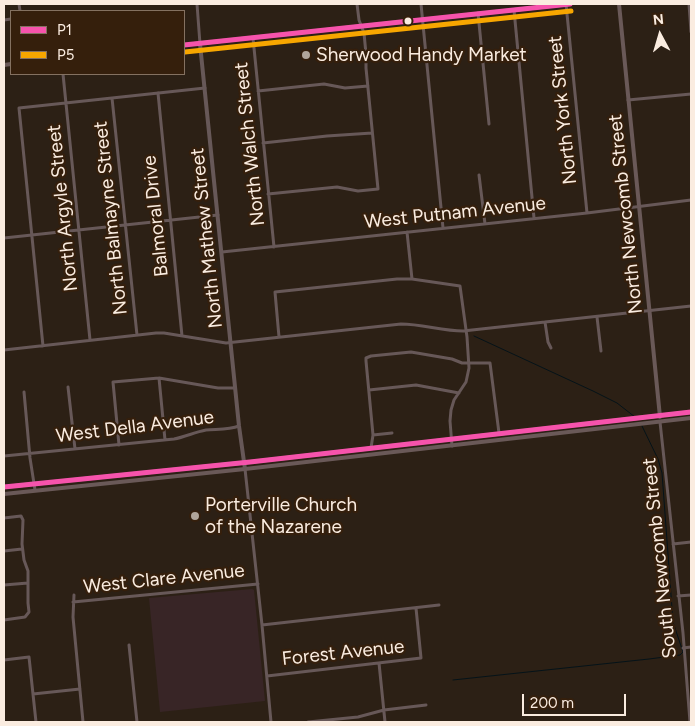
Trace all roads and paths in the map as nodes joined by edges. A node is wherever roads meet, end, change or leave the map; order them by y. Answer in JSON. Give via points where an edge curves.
{"nodes":[{"id":1,"x":196,"y":4,"type":"edge"},
{"id":2,"x":357,"y":4,"type":"edge"},
{"id":3,"x":421,"y":4,"type":"edge"},
{"id":4,"x":567,"y":4,"type":"edge"},
{"id":5,"x":619,"y":4,"type":"edge"},
{"id":6,"x":689,"y":4,"type":"edge"},
{"id":7,"x":514,"y":10,"type":"junction"},
{"id":8,"x":478,"y":13,"type":"junction"},
{"id":9,"x":422,"y":20,"type":"junction"},
{"id":10,"x":361,"y":26,"type":"junction"},
{"id":11,"x":691,"y":32,"type":"edge"},
{"id":12,"x":253,"y":38,"type":"junction"},
{"id":13,"x":200,"y":44,"type":"junction"},
{"id":14,"x":185,"y":45,"type":"edge"},
{"id":15,"x":63,"y":75,"type":"edge"},
{"id":16,"x":368,"y":86,"type":"junction"},
{"id":17,"x":205,"y":88,"type":"junction"},
{"id":18,"x":258,"y":91,"type":"junction"},
{"id":19,"x":158,"y":93,"type":"junction"},
{"id":20,"x":691,"y":94,"type":"edge"},
{"id":21,"x":112,"y":98,"type":"junction"},
{"id":22,"x":628,"y":100,"type":"junction"},
{"id":23,"x":66,"y":103,"type":"junction"},
{"id":24,"x":489,"y":124,"type":"dead end"},
{"id":25,"x":372,"y":133,"type":"junction"},
{"id":26,"x":263,"y":143,"type":"junction"},
{"id":27,"x":479,"y":175,"type":"dead end"},
{"id":28,"x":268,"y":194,"type":"junction"},
{"id":29,"x":691,"y":200,"type":"edge"},
{"id":30,"x":639,"y":206,"type":"junction"},
{"id":31,"x":587,"y":213,"type":"junction"},
{"id":32,"x":218,"y":215,"type":"junction"},
{"id":33,"x":534,"y":218,"type":"junction"},
{"id":34,"x":170,"y":220,"type":"junction"},
{"id":35,"x":485,"y":224,"type":"junction"},
{"id":36,"x":125,"y":225,"type":"junction"},
{"id":37,"x":443,"y":228,"type":"junction"},
{"id":38,"x":79,"y":230,"type":"junction"},
{"id":39,"x":407,"y":232,"type":"junction"},
{"id":40,"x":32,"y":235,"type":"junction"},
{"id":41,"x":4,"y":238,"type":"edge"},
{"id":42,"x":274,"y":246,"type":"junction"},
{"id":43,"x":222,"y":252,"type":"junction"},
{"id":44,"x":412,"y":279,"type":"junction"},
{"id":45,"x":691,"y":306,"type":"edge"},
{"id":46,"x":649,"y":311,"type":"junction"},
{"id":47,"x":597,"y":316,"type":"junction"},
{"id":48,"x":545,"y":322,"type":"junction"},
{"id":49,"x":466,"y":331,"type":"junction"},
{"id":50,"x":136,"y":335,"type":"junction"},
{"id":51,"x":182,"y":336,"type":"junction"},
{"id":52,"x":279,"y":337,"type":"junction"},
{"id":53,"x":90,"y":340,"type":"junction"},
{"id":54,"x":231,"y":343,"type":"junction"},
{"id":55,"x":43,"y":346,"type":"junction"},
{"id":56,"x":551,"y":348,"type":"dead end"},
{"id":57,"x":4,"y":350,"type":"edge"},
{"id":58,"x":601,"y":352,"type":"dead end"},
{"id":59,"x":469,"y":363,"type":"junction"},
{"id":60,"x":159,"y":378,"type":"junction"},
{"id":61,"x":68,"y":387,"type":"dead end"},
{"id":62,"x":235,"y":388,"type":"junction"},
{"id":63,"x":369,"y":390,"type":"junction"},
{"id":64,"x":24,"y":392,"type":"dead end"},
{"id":65,"x":458,"y":394,"type":"junction"},
{"id":66,"x":691,"y":412,"type":"edge"},
{"id":67,"x":660,"y":415,"type":"junction"},
{"id":68,"x":691,"y":418,"type":"edge"},
{"id":69,"x":660,"y":422,"type":"junction"},
{"id":70,"x":239,"y":426,"type":"junction"},
{"id":71,"x":392,"y":432,"type":"dead end"},
{"id":72,"x":499,"y":433,"type":"junction"},
{"id":73,"x":372,"y":435,"type":"junction"},
{"id":74,"x":451,"y":439,"type":"junction"},
{"id":75,"x":165,"y":440,"type":"junction"},
{"id":76,"x":119,"y":445,"type":"junction"},
{"id":77,"x":452,"y":446,"type":"junction"},
{"id":78,"x":371,"y":448,"type":"junction"},
{"id":79,"x":75,"y":449,"type":"junction"},
{"id":80,"x":30,"y":454,"type":"junction"},
{"id":81,"x":4,"y":456,"type":"edge"},
{"id":82,"x":244,"y":462,"type":"junction"},
{"id":83,"x":246,"y":469,"type":"junction"},
{"id":84,"x":35,"y":484,"type":"junction"},
{"id":85,"x":4,"y":487,"type":"edge"},
{"id":86,"x":36,"y":490,"type":"junction"},
{"id":87,"x":4,"y":494,"type":"edge"},
{"id":88,"x":4,"y":518,"type":"edge"},
{"id":89,"x":691,"y":542,"type":"edge"},
{"id":90,"x":673,"y":544,"type":"junction"},
{"id":91,"x":22,"y":549,"type":"junction"},
{"id":92,"x":4,"y":551,"type":"edge"},
{"id":93,"x":28,"y":582,"type":"junction"},
{"id":94,"x":258,"y":584,"type":"junction"},
{"id":95,"x":4,"y":585,"type":"edge"},
{"id":96,"x":74,"y":595,"type":"dead end"},
{"id":97,"x":691,"y":595,"type":"edge"},
{"id":98,"x":678,"y":596,"type":"junction"},
{"id":99,"x":73,"y":602,"type":"junction"},
{"id":100,"x":439,"y":605,"type":"dead end"},
{"id":101,"x":416,"y":608,"type":"junction"},
{"id":102,"x":4,"y":620,"type":"edge"},
{"id":103,"x":262,"y":625,"type":"junction"},
{"id":104,"x":129,"y":645,"type":"dead end"},
{"id":105,"x":691,"y":647,"type":"edge"},
{"id":106,"x":683,"y":648,"type":"junction"},
{"id":107,"x":4,"y":660,"type":"edge"},
{"id":108,"x":379,"y":663,"type":"junction"},
{"id":109,"x":267,"y":676,"type":"junction"},
{"id":110,"x":80,"y":690,"type":"junction"},
{"id":111,"x":33,"y":694,"type":"junction"},
{"id":112,"x":426,"y":705,"type":"dead end"},
{"id":113,"x":384,"y":710,"type":"junction"},
{"id":114,"x":36,"y":722,"type":"edge"},
{"id":115,"x":84,"y":722,"type":"edge"},
{"id":116,"x":137,"y":722,"type":"edge"},
{"id":117,"x":271,"y":722,"type":"edge"},
{"id":118,"x":308,"y":722,"type":"edge"},
{"id":119,"x":385,"y":722,"type":"edge"},
{"id":120,"x":690,"y":722,"type":"edge"}],
"edges":[{"from":1,"to":13,"type":"street","name":"North Mathew Street"},
{"from":2,"to":10,"type":"street"},
{"from":3,"to":9,"type":"street"},
{"from":4,"to":7,"type":"main road"},
{"from":4,"to":31,"type":"street","name":"North York Street"},
{"from":5,"to":22,"type":"main road","name":"North Newcomb Street"},
{"from":6,"to":11,"type":"street"},
{"from":7,"to":8,"type":"main road"},
{"from":7,"to":33,"type":"street"},
{"from":8,"to":9,"type":"main road"},
{"from":8,"to":24,"type":"street"},
{"from":9,"to":10,"type":"main road"},
{"from":9,"to":37,"type":"street"},
{"from":10,"to":12,"type":"main road"},
{"from":10,"to":16,"type":"street"},
{"from":12,"to":13,"type":"main road"},
{"from":12,"to":18,"type":"street","name":"North Walch Street"},
{"from":13,"to":14,"type":"main road"},
{"from":13,"to":17,"type":"street","name":"North Mathew Street"},
{"from":15,"to":23,"type":"street","name":"North Argyle Street"},
{"from":16,"to":18,"type":"street","via":[[344,88],[324,84]]},
{"from":16,"to":25,"type":"street"},
{"from":17,"to":19,"type":"street"},
{"from":17,"to":32,"type":"street","name":"North Mathew Street"},
{"from":18,"to":26,"type":"street","name":"North Walch Street"},
{"from":19,"to":21,"type":"street"},
{"from":19,"to":34,"type":"street","name":"Balmoral Drive"},
{"from":20,"to":22,"type":"street"},
{"from":21,"to":23,"type":"street"},
{"from":21,"to":36,"type":"street","name":"North Balmayne Street"},
{"from":22,"to":30,"type":"main road","name":"North Newcomb Street"},
{"from":23,"to":38,"type":"street","name":"North Argyle Street"},
{"from":23,"to":40,"type":"street","via":[[19,108]]},
{"from":25,"to":26,"type":"street"},
{"from":25,"to":28,"type":"street","via":[[378,189],[358,191],[337,187]]},
{"from":26,"to":28,"type":"street","name":"North Walch Street"},
{"from":27,"to":35,"type":"street"},
{"from":28,"to":42,"type":"street","name":"North Walch Street"},
{"from":29,"to":30,"type":"street","name":"West Putnam Avenue"},
{"from":30,"to":31,"type":"street","name":"West Putnam Avenue"},
{"from":30,"to":46,"type":"main road","name":"North Newcomb Street"},
{"from":31,"to":33,"type":"street","name":"West Putnam Avenue"},
{"from":32,"to":34,"type":"street"},
{"from":32,"to":43,"type":"street","name":"North Mathew Street"},
{"from":33,"to":35,"type":"street","name":"West Putnam Avenue"},
{"from":34,"to":36,"type":"street"},
{"from":34,"to":51,"type":"street","name":"Balmoral Drive"},
{"from":35,"to":37,"type":"street","name":"West Putnam Avenue"},
{"from":36,"to":38,"type":"street"},
{"from":36,"to":50,"type":"street","name":"North Balmayne Street"},
{"from":37,"to":39,"type":"street","name":"West Putnam Avenue"},
{"from":38,"to":40,"type":"street"},
{"from":38,"to":53,"type":"street","name":"North Argyle Street"},
{"from":39,"to":42,"type":"street","name":"West Putnam Avenue"},
{"from":39,"to":44,"type":"street"},
{"from":40,"to":41,"type":"street"},
{"from":40,"to":55,"type":"street"},
{"from":42,"to":43,"type":"street","name":"West Putnam Avenue"},
{"from":43,"to":54,"type":"street","name":"North Mathew Street"},
{"from":44,"to":49,"type":"street","via":[[460,286]]},
{"from":44,"to":52,"type":"street","via":[[275,292]]},
{"from":45,"to":46,"type":"street"},
{"from":46,"to":47,"type":"street"},
{"from":46,"to":67,"type":"main road","name":"North Newcomb Street"},
{"from":47,"to":48,"type":"street"},
{"from":47,"to":58,"type":"street"},
{"from":48,"to":49,"type":"street"},
{"from":48,"to":56,"type":"street"},
{"from":49,"to":52,"type":"street","via":[[400,324]]},
{"from":49,"to":59,"type":"street"},
{"from":50,"to":51,"type":"street","via":[[160,333]]},
{"from":50,"to":53,"type":"street"},
{"from":51,"to":54,"type":"street"},
{"from":52,"to":54,"type":"street"},
{"from":53,"to":55,"type":"street"},
{"from":54,"to":62,"type":"street","name":"North Mathew Street"},
{"from":55,"to":57,"type":"street"},
{"from":59,"to":63,"type":"street","via":[[411,352],[371,356],[366,358]]},
{"from":59,"to":65,"type":"street","via":[[467,378]]},
{"from":59,"to":72,"type":"street","via":[[490,363]]},
{"from":60,"to":62,"type":"street"},
{"from":60,"to":75,"type":"street"},
{"from":60,"to":76,"type":"street","via":[[113,382]]},
{"from":61,"to":79,"type":"street"},
{"from":62,"to":70,"type":"street","name":"North Mathew Street"},
{"from":63,"to":65,"type":"street","via":[[416,385]]},
{"from":63,"to":73,"type":"street"},
{"from":64,"to":80,"type":"street"},
{"from":65,"to":74,"type":"street","via":[[450,414]]},
{"from":66,"to":67,"type":"main road"},
{"from":67,"to":69,"type":"main road","name":"North Newcomb Street"},
{"from":67,"to":72,"type":"main road"},
{"from":68,"to":69,"type":"main road"},
{"from":69,"to":77,"type":"main road"},
{"from":69,"to":90,"type":"street","name":"South Newcomb Street"},
{"from":70,"to":75,"type":"street","name":"West Della Avenue"},
{"from":70,"to":82,"type":"street","name":"North Mathew Street"},
{"from":71,"to":73,"type":"street"},
{"from":72,"to":74,"type":"main road"},
{"from":73,"to":78,"type":"street"},
{"from":74,"to":77,"type":"street"},
{"from":74,"to":78,"type":"main road"},
{"from":75,"to":76,"type":"street","name":"West Della Avenue"},
{"from":76,"to":79,"type":"street","name":"West Della Avenue"},
{"from":77,"to":83,"type":"main road"},
{"from":78,"to":82,"type":"main road"},
{"from":79,"to":80,"type":"street","name":"West Della Avenue"},
{"from":80,"to":81,"type":"street","name":"West Della Avenue"},
{"from":80,"to":84,"type":"street"},
{"from":82,"to":83,"type":"street","name":"North Mathew Street"},
{"from":82,"to":84,"type":"main road"},
{"from":83,"to":86,"type":"main road"},
{"from":83,"to":94,"type":"street"},
{"from":84,"to":85,"type":"main road"},
{"from":84,"to":86,"type":"street"},
{"from":86,"to":87,"type":"main road"},
{"from":88,"to":91,"type":"street","via":[[21,516]]},
{"from":89,"to":90,"type":"street"},
{"from":90,"to":98,"type":"street","name":"South Newcomb Street"},
{"from":91,"to":92,"type":"street"},
{"from":91,"to":93,"type":"street"},
{"from":93,"to":95,"type":"street"},
{"from":93,"to":102,"type":"street","via":[[28,615]]},
{"from":94,"to":99,"type":"street","name":"West Clare Avenue"},
{"from":94,"to":103,"type":"street"},
{"from":96,"to":99,"type":"street"},
{"from":97,"to":98,"type":"street"},
{"from":98,"to":106,"type":"street","name":"South Newcomb Street"},
{"from":99,"to":110,"type":"street"},
{"from":100,"to":101,"type":"street"},
{"from":101,"to":103,"type":"street"},
{"from":101,"to":108,"type":"street","name":"Forest Avenue","via":[[421,658]]},
{"from":103,"to":109,"type":"street"},
{"from":104,"to":116,"type":"street"},
{"from":105,"to":106,"type":"street"},
{"from":106,"to":120,"type":"street","name":"South Newcomb Street"},
{"from":107,"to":111,"type":"street","via":[[29,657]]},
{"from":108,"to":109,"type":"street","name":"Forest Avenue"},
{"from":108,"to":113,"type":"street"},
{"from":109,"to":117,"type":"street"},
{"from":110,"to":111,"type":"street"},
{"from":110,"to":115,"type":"street"},
{"from":111,"to":114,"type":"street"},
{"from":112,"to":113,"type":"street"},
{"from":113,"to":118,"type":"street","via":[[358,717]]},
{"from":113,"to":119,"type":"street"}]}
